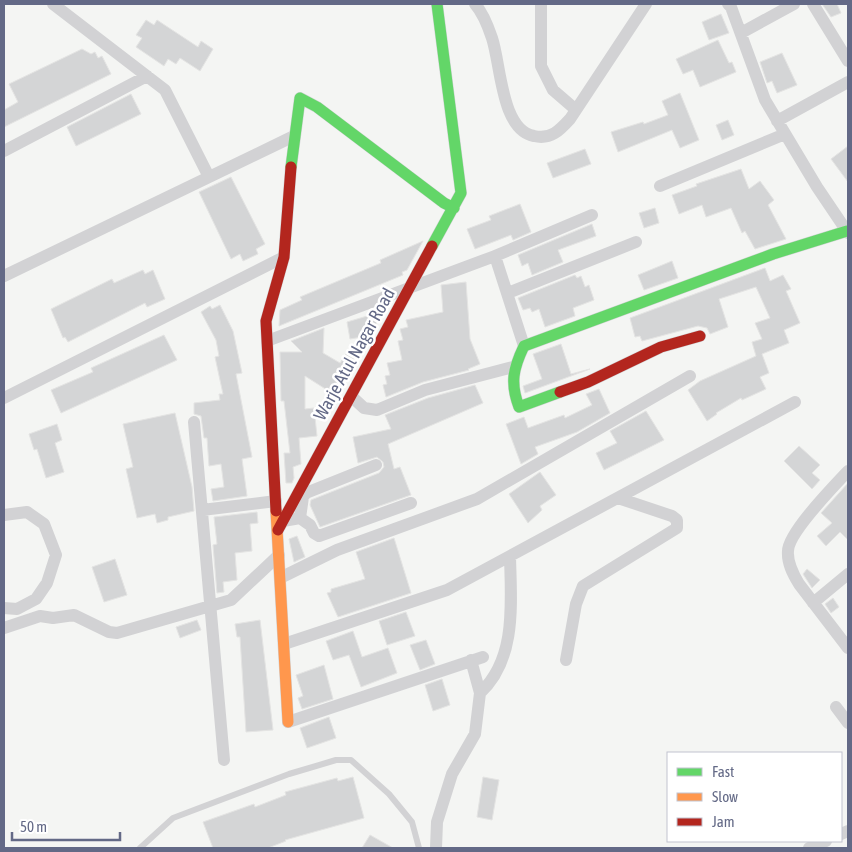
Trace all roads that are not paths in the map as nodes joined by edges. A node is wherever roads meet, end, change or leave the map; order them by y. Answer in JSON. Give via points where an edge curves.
{"nodes":[{"id":1,"x":52,"y":4,"type":"edge"},
{"id":2,"x":437,"y":4,"type":"edge"},
{"id":3,"x":474,"y":4,"type":"edge"},
{"id":4,"x":541,"y":4,"type":"edge"},
{"id":5,"x":646,"y":4,"type":"edge"},
{"id":6,"x":728,"y":4,"type":"edge"},
{"id":7,"x":794,"y":4,"type":"edge"},
{"id":8,"x":813,"y":4,"type":"edge"},
{"id":9,"x":741,"y":33,"type":"junction"},
{"id":10,"x":848,"y":61,"type":"edge"},
{"id":11,"x":147,"y":76,"type":"junction"},
{"id":12,"x":848,"y":82,"type":"edge"},
{"id":13,"x":575,"y":109,"type":"junction"},
{"id":14,"x":777,"y":120,"type":"junction"},
{"id":15,"x":785,"y":134,"type":"junction"},
{"id":16,"x":294,"y":136,"type":"junction"},
{"id":17,"x":4,"y":151,"type":"edge"},
{"id":18,"x":209,"y":178,"type":"junction"},
{"id":19,"x":660,"y":186,"type":"dead end"},
{"id":20,"x":454,"y":208,"type":"junction"},
{"id":21,"x":592,"y":215,"type":"dead end"},
{"id":22,"x":848,"y":232,"type":"edge"},
{"id":23,"x":636,"y":242,"type":"dead end"},
{"id":24,"x":495,"y":256,"type":"junction"},
{"id":25,"x":284,"y":257,"type":"junction"},
{"id":26,"x":4,"y":276,"type":"edge"},
{"id":27,"x":410,"y":288,"type":"junction"},
{"id":28,"x":508,"y":293,"type":"junction"},
{"id":29,"x":700,"y":336,"type":"dead end"},
{"id":30,"x":267,"y":342,"type":"junction"},
{"id":31,"x":524,"y":346,"type":"junction"},
{"id":32,"x":513,"y":368,"type":"junction"},
{"id":33,"x":690,"y":376,"type":"dead end"},
{"id":34,"x":351,"y":396,"type":"junction"},
{"id":35,"x":4,"y":398,"type":"edge"},
{"id":36,"x":795,"y":402,"type":"dead end"},
{"id":37,"x":194,"y":422,"type":"dead end"},
{"id":38,"x":376,"y":465,"type":"dead end"},
{"id":39,"x":847,"y":475,"type":"edge"},
{"id":40,"x":618,"y":498,"type":"junction"},
{"id":41,"x":276,"y":502,"type":"junction"},
{"id":42,"x":411,"y":503,"type":"dead end"},
{"id":43,"x":202,"y":510,"type":"junction"},
{"id":44,"x":4,"y":515,"type":"edge"},
{"id":45,"x":300,"y":518,"type":"junction"},
{"id":46,"x":280,"y":526,"type":"junction"},
{"id":47,"x":279,"y":555,"type":"junction"},
{"id":48,"x":510,"y":556,"type":"junction"},
{"id":49,"x":848,"y":574,"type":"edge"},
{"id":50,"x":280,"y":578,"type":"junction"},
{"id":51,"x":813,"y":603,"type":"junction"},
{"id":52,"x":210,"y":607,"type":"junction"},
{"id":53,"x":4,"y":608,"type":"edge"},
{"id":54,"x":4,"y":628,"type":"edge"},
{"id":55,"x":846,"y":640,"type":"edge"},
{"id":56,"x":284,"y":644,"type":"junction"},
{"id":57,"x":566,"y":660,"type":"dead end"},
{"id":58,"x":480,"y":693,"type":"junction"},
{"id":59,"x":836,"y":707,"type":"dead end"},
{"id":60,"x":288,"y":722,"type":"joint"},
{"id":61,"x":848,"y":723,"type":"edge"},
{"id":62,"x":224,"y":760,"type":"dead end"},
{"id":63,"x":824,"y":842,"type":"edge"},
{"id":64,"x":140,"y":848,"type":"edge"},
{"id":65,"x":419,"y":848,"type":"edge"},
{"id":66,"x":436,"y":848,"type":"edge"},
{"id":67,"x":809,"y":848,"type":"edge"}],
"edges":[{"from":1,"to":11,"type":"street"},
{"from":2,"to":20,"type":"street","name":"Warje Atul Nagar Road","via":[[461,193]]},
{"from":3,"to":13,"type":"street","via":[[492,37],[510,114],[522,132],[547,137],[560,130]]},
{"from":4,"to":13,"type":"street","via":[[541,66],[553,90]]},
{"from":5,"to":13,"type":"street"},
{"from":6,"to":9,"type":"street"},
{"from":7,"to":9,"type":"street"},
{"from":8,"to":10,"type":"street"},
{"from":9,"to":14,"type":"street","via":[[765,100]]},
{"from":11,"to":17,"type":"street"},
{"from":11,"to":18,"type":"street","via":[[165,90]]},
{"from":12,"to":14,"type":"street"},
{"from":14,"to":15,"type":"street"},
{"from":15,"to":19,"type":"street"},
{"from":15,"to":22,"type":"street"},
{"from":16,"to":18,"type":"street"},
{"from":16,"to":20,"type":"street","via":[[300,98],[317,107],[444,204]]},
{"from":16,"to":25,"type":"street"},
{"from":18,"to":26,"type":"street"},
{"from":20,"to":27,"type":"street","name":"Warje Atul Nagar Road"},
{"from":21,"to":24,"type":"street"},
{"from":22,"to":31,"type":"street","via":[[773,254]]},
{"from":23,"to":28,"type":"street"},
{"from":24,"to":27,"type":"street"},
{"from":24,"to":28,"type":"street"},
{"from":25,"to":30,"type":"street","via":[[266,321]]},
{"from":25,"to":35,"type":"street"},
{"from":27,"to":30,"type":"street"},
{"from":27,"to":34,"type":"street","name":"Warje Atul Nagar Road"},
{"from":28,"to":31,"type":"street"},
{"from":29,"to":32,"type":"street","via":[[661,347],[588,382],[519,407],[511,389]]},
{"from":30,"to":41,"type":"street"},
{"from":31,"to":32,"type":"street"},
{"from":32,"to":34,"type":"street","via":[[425,390],[377,410],[364,408]]},
{"from":33,"to":50,"type":"street","via":[[477,499],[337,550]]},
{"from":34,"to":46,"type":"street","name":"Warje Atul Nagar Road"},
{"from":36,"to":40,"type":"street"},
{"from":37,"to":43,"type":"street"},
{"from":38,"to":45,"type":"street","via":[[306,492]]},
{"from":39,"to":51,"type":"street","via":[[789,543],[792,572]]},
{"from":40,"to":48,"type":"street"},
{"from":40,"to":57,"type":"street","via":[[672,516],[677,520],[677,528],[583,586],[576,604]]},
{"from":41,"to":43,"type":"street"},
{"from":41,"to":46,"type":"street"},
{"from":42,"to":45,"type":"street","via":[[320,536],[314,534],[310,525]]},
{"from":43,"to":52,"type":"street"},
{"from":44,"to":53,"type":"street","via":[[27,512],[44,524],[56,555],[47,583],[36,599],[17,609]]},
{"from":45,"to":46,"type":"street"},
{"from":46,"to":47,"type":"street"},
{"from":47,"to":50,"type":"street"},
{"from":47,"to":52,"type":"street","via":[[238,596]]},
{"from":48,"to":56,"type":"street","via":[[448,590]]},
{"from":48,"to":58,"type":"street","via":[[509,640],[492,682]]},
{"from":49,"to":51,"type":"street"},
{"from":50,"to":56,"type":"street"},
{"from":51,"to":55,"type":"street"},
{"from":52,"to":54,"type":"street","via":[[117,634],[74,615],[40,616]]},
{"from":52,"to":62,"type":"street"},
{"from":56,"to":60,"type":"street"},
{"from":58,"to":60,"type":"street","via":[[477,659]]},
{"from":58,"to":66,"type":"street","via":[[475,734],[452,774],[437,822]]},
{"from":59,"to":61,"type":"street"},
{"from":63,"to":67,"type":"street"},
{"from":64,"to":65,"type":"lane","via":[[173,818],[289,774],[336,760],[351,760],[389,794],[412,822]]}]}
